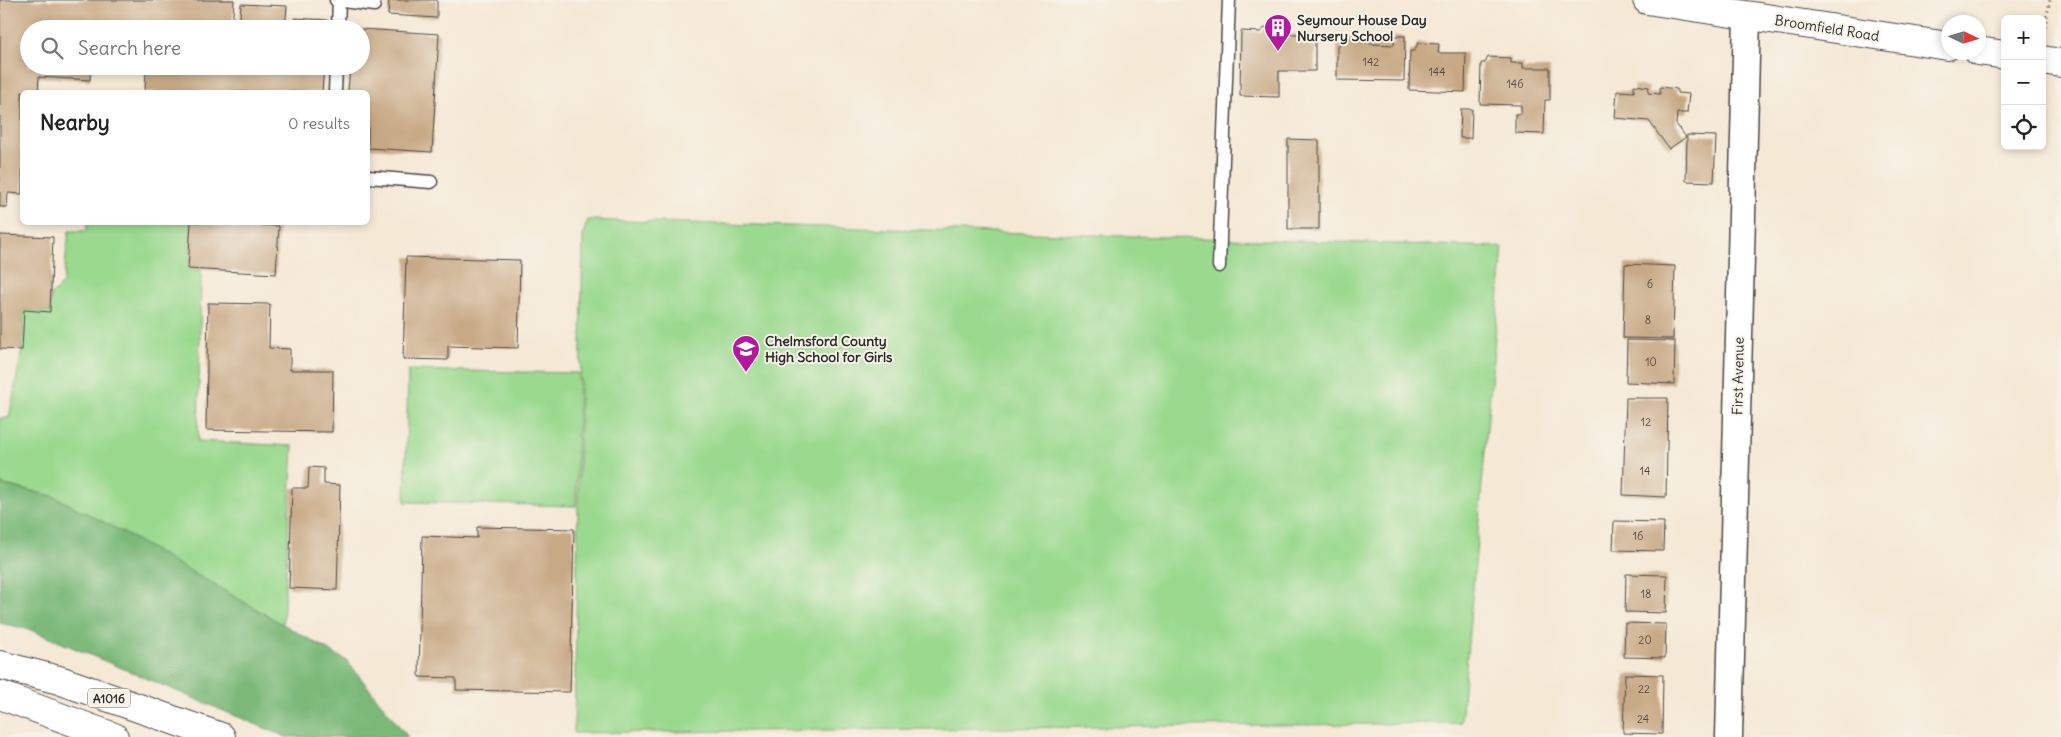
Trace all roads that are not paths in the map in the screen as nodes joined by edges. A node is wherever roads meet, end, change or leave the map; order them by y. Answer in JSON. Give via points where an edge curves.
{"nodes":[{"id":1,"x":338,"y":0,"type":"edge"},
{"id":2,"x":1229,"y":0,"type":"edge"},
{"id":3,"x":1647,"y":0,"type":"edge"},
{"id":4,"x":374,"y":5,"type":"dead end"},
{"id":5,"x":1748,"y":16,"type":"junction"},
{"id":6,"x":338,"y":20,"type":"edge"},
{"id":7,"x":1941,"y":45,"type":"edge"},
{"id":8,"x":1986,"y":52,"type":"edge"},
{"id":9,"x":2001,"y":54,"type":"edge"},
{"id":10,"x":2046,"y":61,"type":"edge"},
{"id":11,"x":2061,"y":63,"type":"edge"},
{"id":12,"x":336,"y":75,"type":"edge"},
{"id":13,"x":335,"y":90,"type":"edge"},
{"id":14,"x":370,"y":177,"type":"edge"},
{"id":15,"x":431,"y":182,"type":"dead end"},
{"id":16,"x":1219,"y":266,"type":"dead end"},
{"id":17,"x":0,"y":665,"type":"edge"},
{"id":18,"x":0,"y":695,"type":"edge"},
{"id":19,"x":195,"y":731,"type":"edge"},
{"id":20,"x":114,"y":737,"type":"edge"},
{"id":21,"x":221,"y":737,"type":"edge"},
{"id":22,"x":1729,"y":737,"type":"edge"}],
"edges":[{"from":1,"to":4,"type":"lane"},
{"from":1,"to":6,"type":"lane"},
{"from":2,"to":16,"type":"lane"},
{"from":3,"to":5,"type":"main road","name":"Broomfield Road"},
{"from":5,"to":7,"type":"main road","name":"Broomfield Road"},
{"from":5,"to":22,"type":"street","name":"First Avenue"},
{"from":8,"to":9,"type":"main road"},
{"from":10,"to":11,"type":"main road"},
{"from":12,"to":13,"type":"lane"},
{"from":14,"to":15,"type":"lane"},
{"from":17,"to":19,"type":"main road","number":"A1016","via":[[59,680]]},
{"from":18,"to":20,"type":"main road","number":"A1016"},
{"from":19,"to":21,"type":"main road","number":"A1016"}]}
